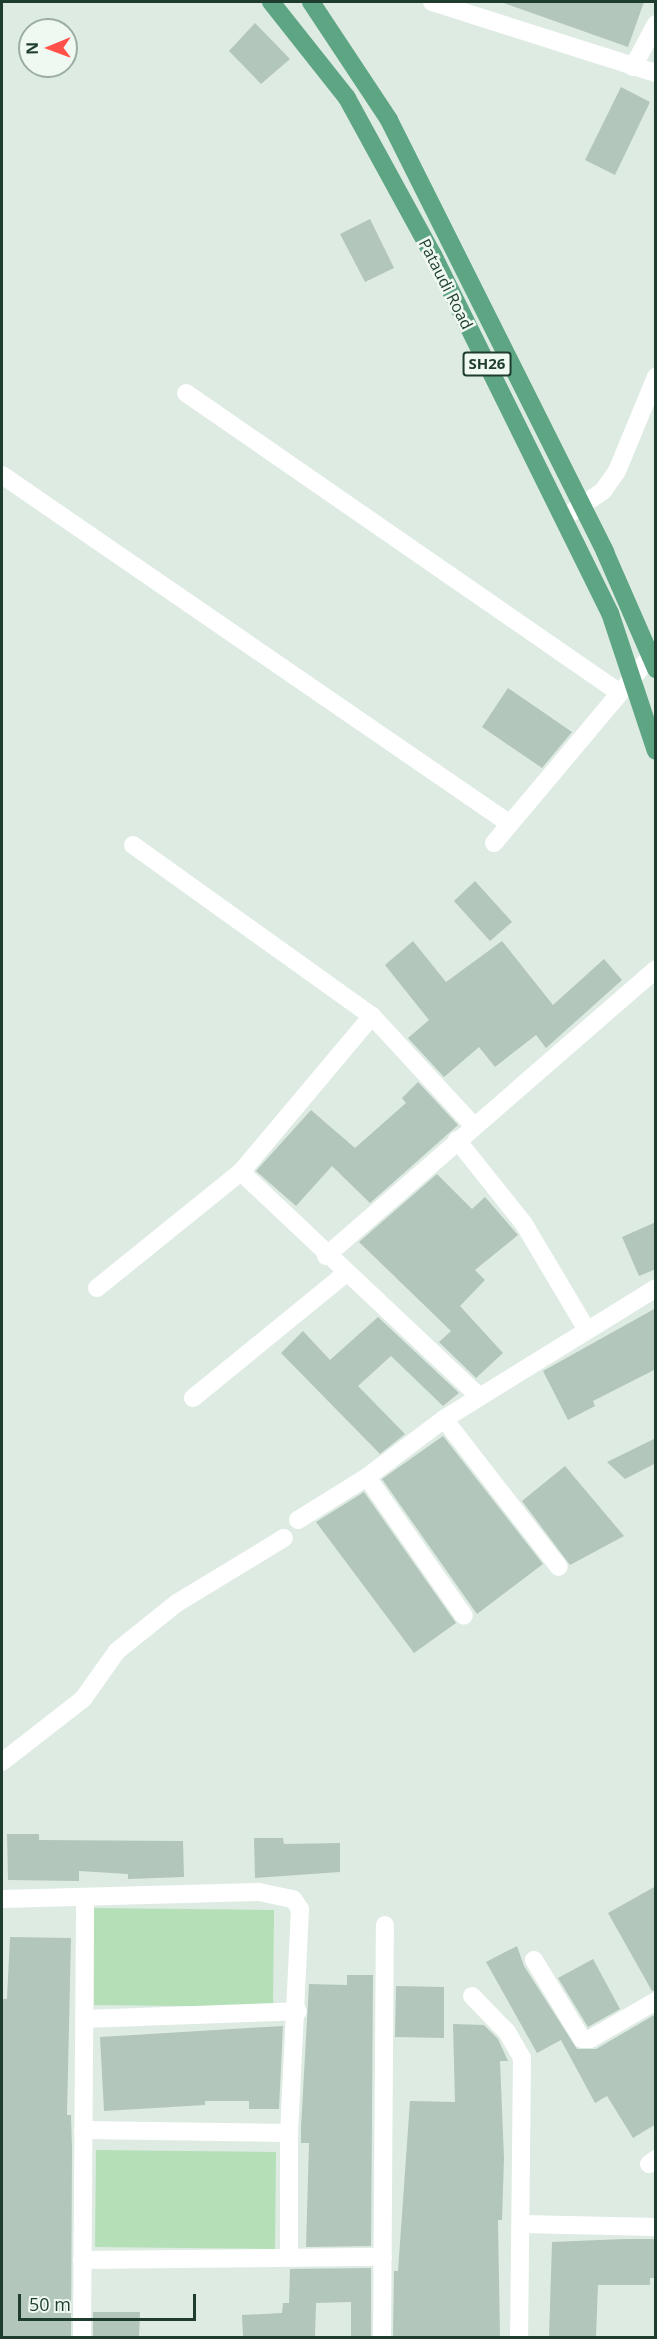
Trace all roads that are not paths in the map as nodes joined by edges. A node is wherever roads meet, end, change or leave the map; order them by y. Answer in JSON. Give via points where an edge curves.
{"nodes":[{"id":1,"x":271,"y":2,"type":"edge"},
{"id":2,"x":311,"y":2,"type":"edge"},
{"id":3,"x":432,"y":2,"type":"edge"},
{"id":4,"x":656,"y":24,"type":"edge"},
{"id":5,"x":633,"y":67,"type":"junction"},
{"id":6,"x":656,"y":73,"type":"edge"},
{"id":7,"x":656,"y":377,"type":"edge"},
{"id":8,"x":186,"y":393,"type":"dead end"},
{"id":9,"x":650,"y":410,"type":"edge"},
{"id":10,"x":2,"y":475,"type":"edge"},
{"id":11,"x":583,"y":507,"type":"junction"},
{"id":12,"x":562,"y":518,"type":"junction"},
{"id":13,"x":653,"y":663,"type":"edge"},
{"id":14,"x":633,"y":673,"type":"junction"},
{"id":15,"x":617,"y":691,"type":"junction"},
{"id":16,"x":656,"y":751,"type":"edge"},
{"id":17,"x":510,"y":824,"type":"junction"},
{"id":18,"x":495,"y":843,"type":"dead end"},
{"id":19,"x":133,"y":845,"type":"dead end"},
{"id":20,"x":656,"y":969,"type":"edge"},
{"id":21,"x":372,"y":1016,"type":"junction"},
{"id":22,"x":473,"y":1125,"type":"junction"},
{"id":23,"x":458,"y":1140,"type":"junction"},
{"id":24,"x":241,"y":1172,"type":"junction"},
{"id":25,"x":326,"y":1256,"type":"junction"},
{"id":26,"x":346,"y":1273,"type":"junction"},
{"id":27,"x":97,"y":1288,"type":"dead end"},
{"id":28,"x":656,"y":1288,"type":"edge"},
{"id":29,"x":587,"y":1330,"type":"junction"},
{"id":30,"x":480,"y":1396,"type":"junction"},
{"id":31,"x":193,"y":1398,"type":"dead end"},
{"id":32,"x":444,"y":1419,"type":"junction"},
{"id":33,"x":367,"y":1477,"type":"junction"},
{"id":34,"x":298,"y":1520,"type":"dead end"},
{"id":35,"x":284,"y":1538,"type":"dead end"},
{"id":36,"x":559,"y":1567,"type":"dead end"},
{"id":37,"x":464,"y":1616,"type":"dead end"},
{"id":38,"x":2,"y":1762,"type":"edge"},
{"id":39,"x":2,"y":1899,"type":"edge"},
{"id":40,"x":85,"y":1899,"type":"junction"},
{"id":41,"x":385,"y":1925,"type":"dead end"},
{"id":42,"x":534,"y":1960,"type":"dead end"},
{"id":43,"x":472,"y":1996,"type":"dead end"},
{"id":44,"x":656,"y":2001,"type":"edge"},
{"id":45,"x":298,"y":2011,"type":"junction"},
{"id":46,"x":84,"y":2019,"type":"junction"},
{"id":47,"x":83,"y":2130,"type":"junction"},
{"id":48,"x":289,"y":2133,"type":"junction"},
{"id":49,"x":522,"y":2224,"type":"junction"},
{"id":50,"x":656,"y":2227,"type":"edge"},
{"id":51,"x":289,"y":2257,"type":"junction"},
{"id":52,"x":384,"y":2258,"type":"junction"},
{"id":53,"x":82,"y":2260,"type":"junction"},
{"id":54,"x":82,"y":2337,"type":"edge"},
{"id":55,"x":382,"y":2337,"type":"edge"},
{"id":56,"x":519,"y":2337,"type":"edge"}],
"edges":[{"from":1,"to":12,"type":"main road","name":"Pataudi Road","number":"SH26","via":[[347,98],[433,255]]},
{"from":2,"to":11,"type":"main road","number":"SH26","via":[[389,120]]},
{"from":3,"to":5,"type":"street"},
{"from":4,"to":5,"type":"street"},
{"from":5,"to":6,"type":"street"},
{"from":7,"to":9,"type":"street"},
{"from":8,"to":15,"type":"street"},
{"from":9,"to":11,"type":"street","via":[[617,471]]},
{"from":10,"to":17,"type":"street"},
{"from":11,"to":12,"type":"street"},
{"from":11,"to":13,"type":"main road","number":"SH26"},
{"from":12,"to":14,"type":"main road","name":"Pataudi Road","number":"SH26"},
{"from":13,"to":14,"type":"street"},
{"from":14,"to":15,"type":"street"},
{"from":14,"to":16,"type":"main road","name":"Pataudi Road","number":"SH26"},
{"from":15,"to":17,"type":"street"},
{"from":17,"to":18,"type":"street"},
{"from":19,"to":21,"type":"street"},
{"from":20,"to":22,"type":"street"},
{"from":21,"to":22,"type":"street"},
{"from":21,"to":24,"type":"street"},
{"from":22,"to":23,"type":"street"},
{"from":23,"to":25,"type":"street"},
{"from":23,"to":29,"type":"street","via":[[524,1224]]},
{"from":24,"to":25,"type":"street"},
{"from":24,"to":27,"type":"street"},
{"from":25,"to":26,"type":"street"},
{"from":26,"to":30,"type":"street"},
{"from":26,"to":31,"type":"street"},
{"from":28,"to":29,"type":"street"},
{"from":29,"to":30,"type":"street"},
{"from":30,"to":32,"type":"street"},
{"from":32,"to":33,"type":"street"},
{"from":32,"to":36,"type":"street"},
{"from":33,"to":34,"type":"street"},
{"from":33,"to":37,"type":"street"},
{"from":35,"to":38,"type":"street","via":[[177,1603],[134,1637],[117,1651],[83,1699]]},
{"from":39,"to":40,"type":"street"},
{"from":40,"to":45,"type":"street","via":[[259,1892],[293,1899],[300,1909]]},
{"from":40,"to":46,"type":"street"},
{"from":41,"to":52,"type":"street"},
{"from":42,"to":44,"type":"street","via":[[582,2039],[590,2040]]},
{"from":43,"to":49,"type":"street","via":[[507,2032],[522,2058]]},
{"from":45,"to":46,"type":"street"},
{"from":45,"to":48,"type":"street"},
{"from":46,"to":47,"type":"street"},
{"from":47,"to":48,"type":"street"},
{"from":47,"to":53,"type":"street"},
{"from":48,"to":51,"type":"street"},
{"from":49,"to":50,"type":"street"},
{"from":49,"to":56,"type":"street"},
{"from":51,"to":52,"type":"street"},
{"from":51,"to":53,"type":"street"},
{"from":52,"to":55,"type":"street"},
{"from":53,"to":54,"type":"street"}]}
